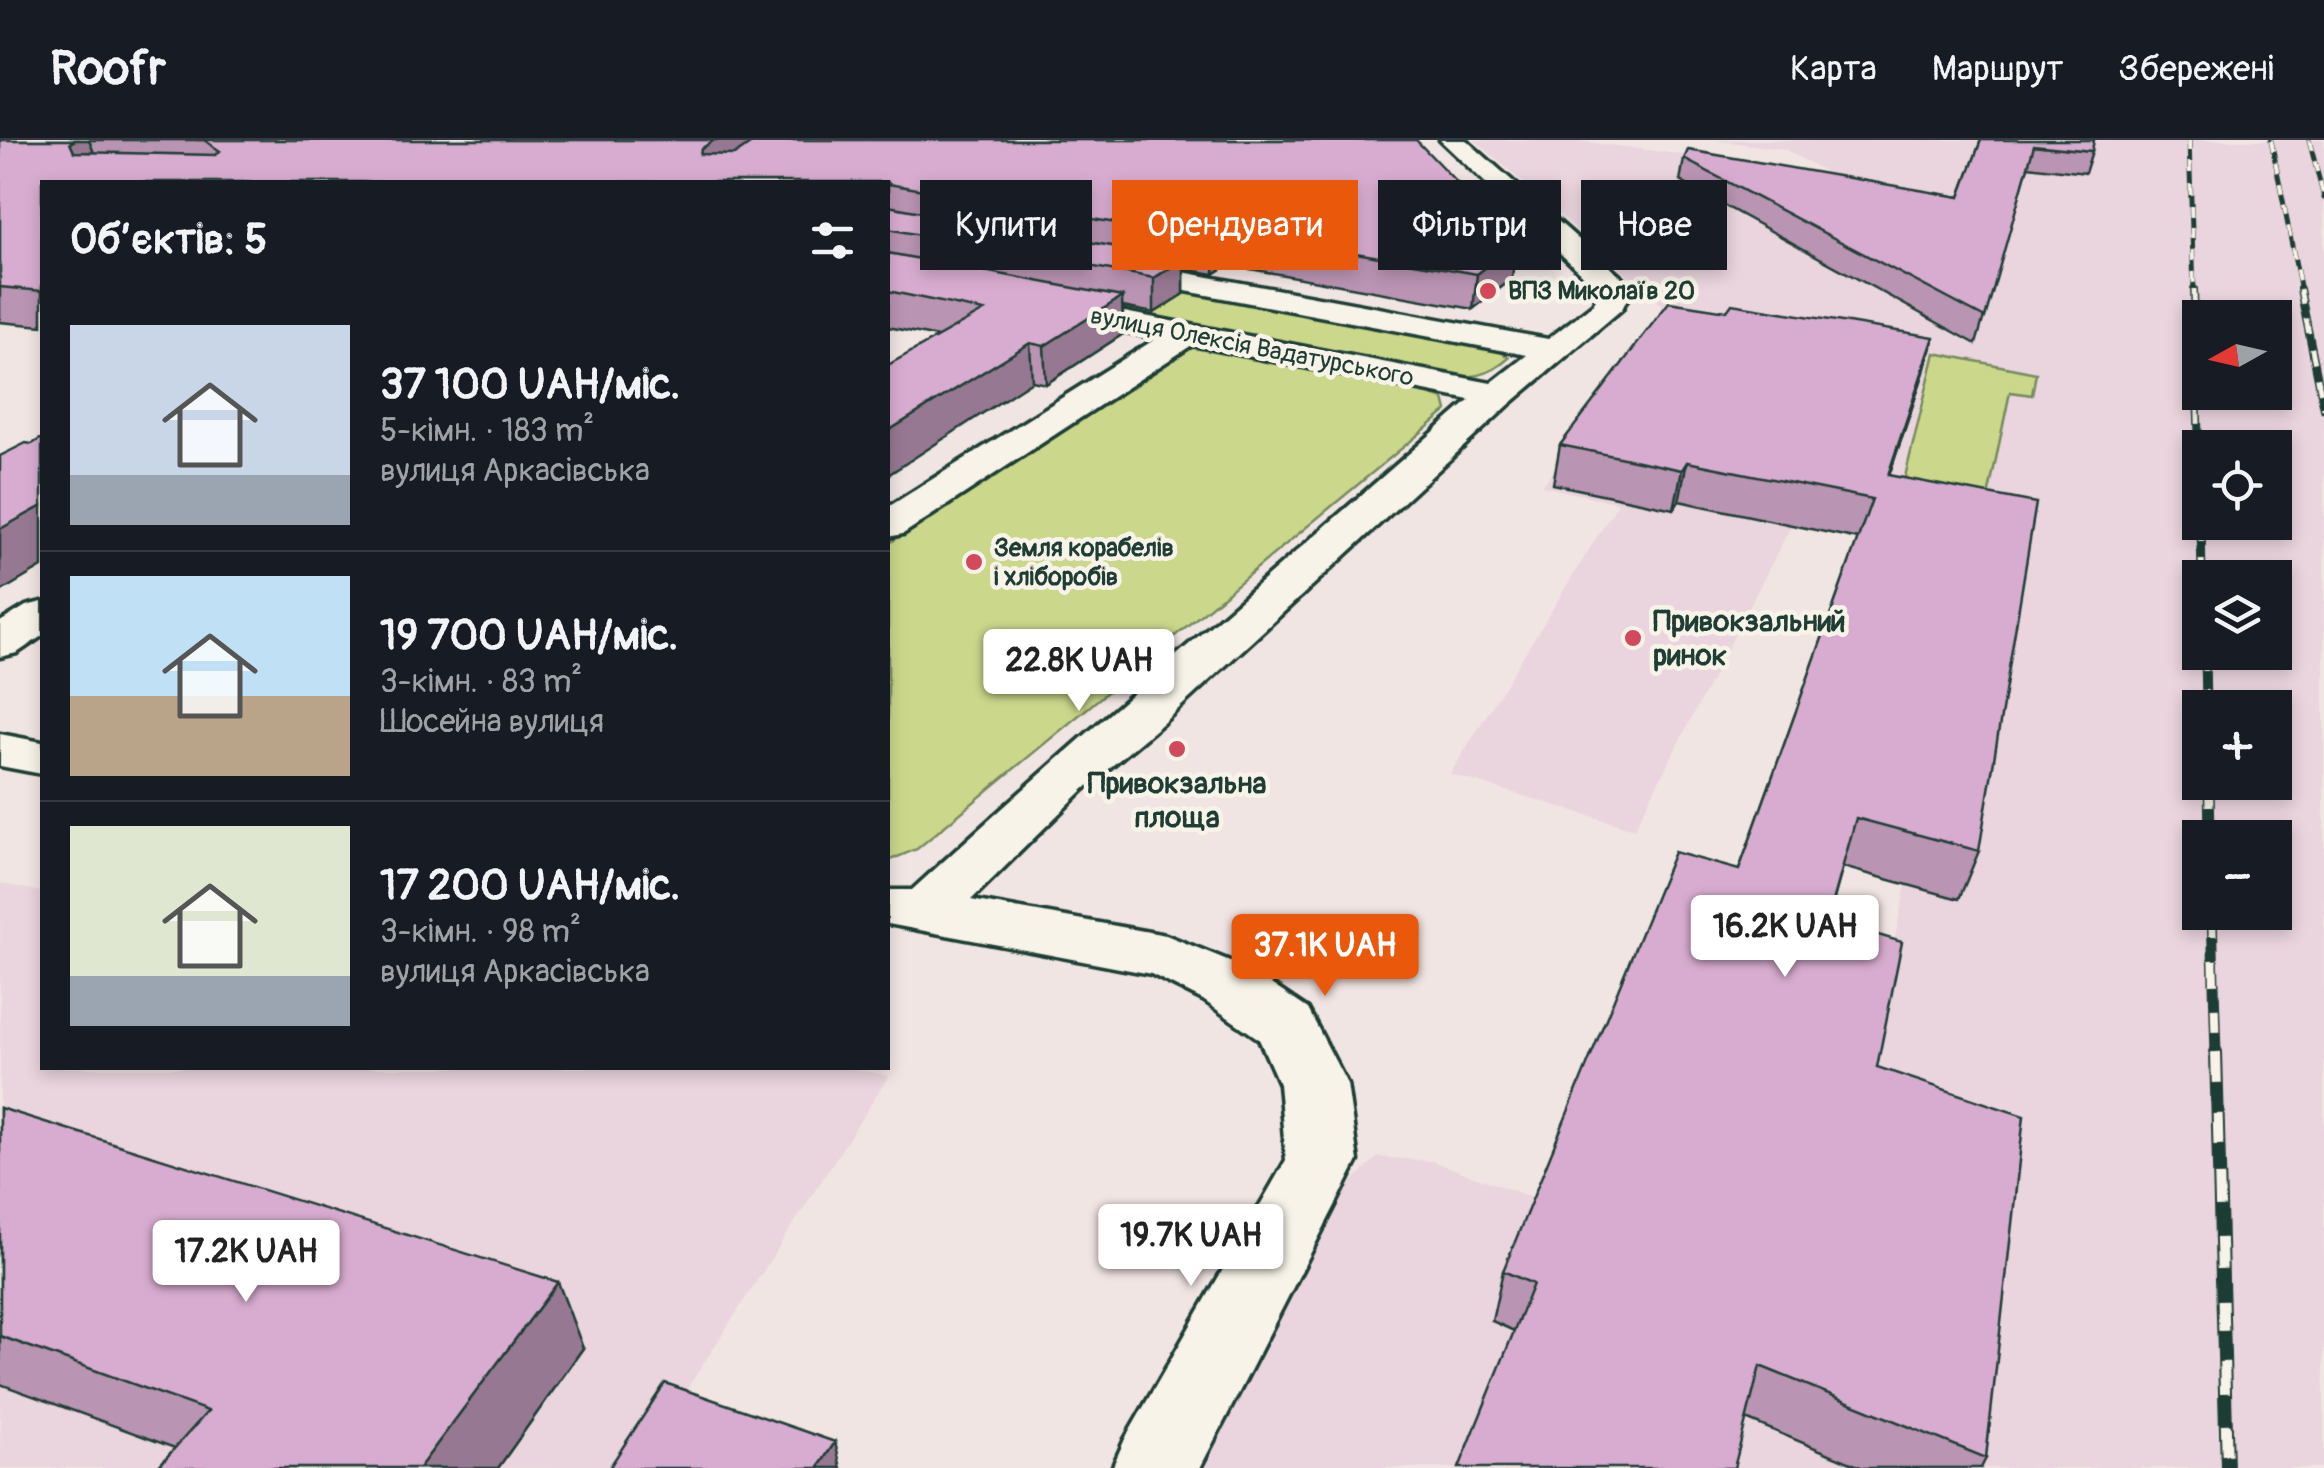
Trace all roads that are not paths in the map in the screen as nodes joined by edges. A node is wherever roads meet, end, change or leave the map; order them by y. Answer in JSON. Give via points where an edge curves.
{"nodes":[{"id":1,"x":1452,"y":140,"type":"edge"},
{"id":2,"x":1092,"y":265,"type":"edge"},
{"id":3,"x":1018,"y":301,"type":"edge"},
{"id":4,"x":1185,"y":335,"type":"junction"},
{"id":5,"x":1556,"y":350,"type":"junction"},
{"id":6,"x":1498,"y":395,"type":"junction"},
{"id":7,"x":890,"y":524,"type":"edge"},
{"id":8,"x":40,"y":617,"type":"edge"},
{"id":9,"x":0,"y":643,"type":"edge"},
{"id":10,"x":0,"y":750,"type":"edge"},
{"id":11,"x":40,"y":758,"type":"edge"},
{"id":12,"x":906,"y":909,"type":"edge"},
{"id":13,"x":1155,"y":1468,"type":"edge"}],
"edges":[{"from":1,"to":5,"type":"street","via":[[1616,289],[1606,309]]},
{"from":2,"to":5,"type":"street","name":"вулиця Олексія Вадатурського"},
{"from":3,"to":4,"type":"street","name":"вулиця Олексія Вадатурського"},
{"from":4,"to":6,"type":"street","name":"вулиця Олексія Вадатурського"},
{"from":4,"to":7,"type":"street"},
{"from":5,"to":6,"type":"street"},
{"from":6,"to":12,"type":"street","via":[[1145,712]]},
{"from":8,"to":9,"type":"street"},
{"from":10,"to":11,"type":"street"},
{"from":12,"to":13,"type":"street","via":[[1166,956],[1225,984],[1284,1025],[1313,1084],[1322,1161]]}]}
